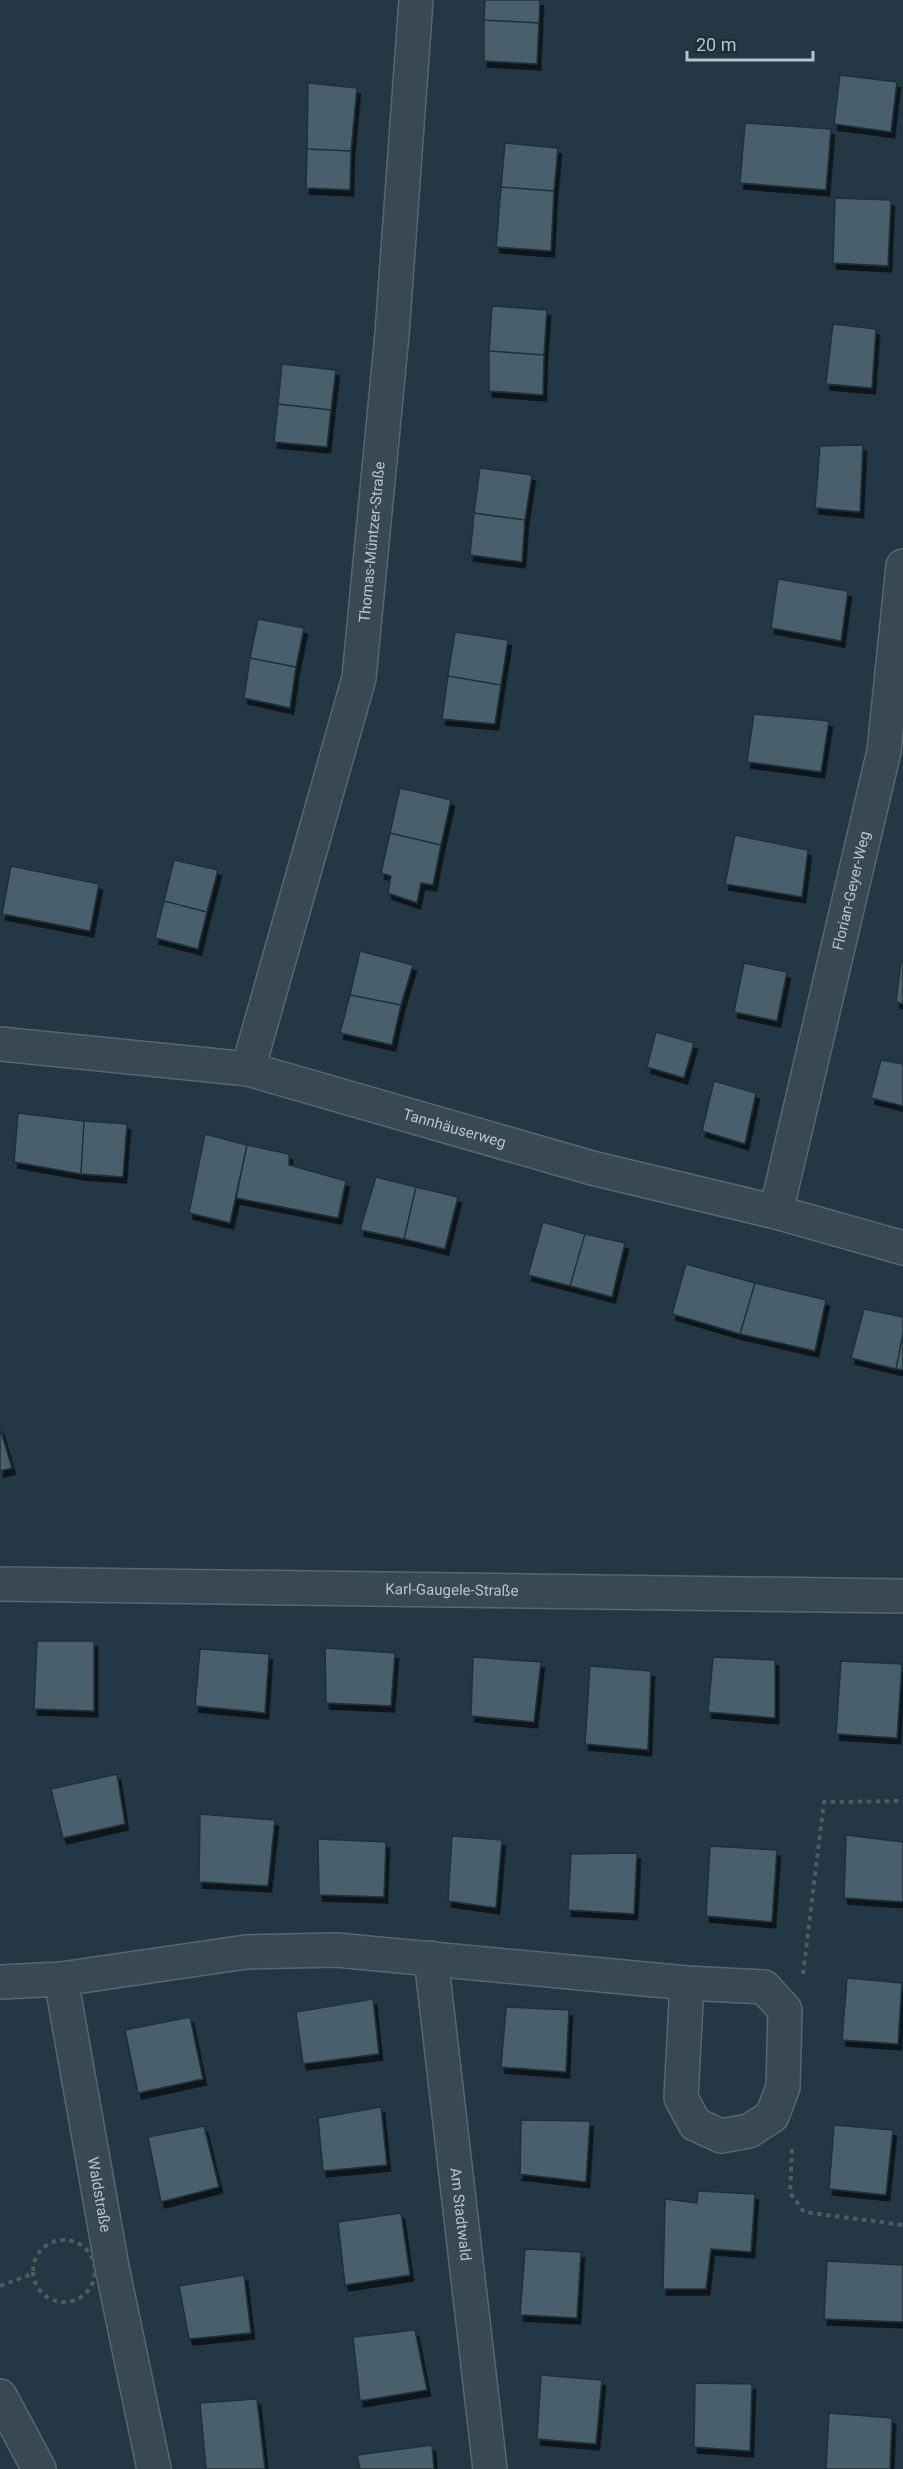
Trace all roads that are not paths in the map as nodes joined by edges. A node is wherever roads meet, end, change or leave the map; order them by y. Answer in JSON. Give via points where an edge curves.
{"nodes":[{"id":1,"x":416,"y":0,"type":"edge"},
{"id":2,"x":903,"y":566,"type":"edge"},
{"id":3,"x":0,"y":1044,"type":"edge"},
{"id":4,"x":248,"y":1069,"type":"junction"},
{"id":5,"x":776,"y":1212,"type":"junction"},
{"id":6,"x":903,"y":1248,"type":"edge"},
{"id":7,"x":0,"y":1584,"type":"edge"},
{"id":8,"x":903,"y":1596,"type":"edge"},
{"id":9,"x":431,"y":1958,"type":"junction"},
{"id":10,"x":61,"y":1979,"type":"junction"},
{"id":11,"x":0,"y":1982,"type":"edge"},
{"id":12,"x":687,"y":1983,"type":"junction"},
{"id":13,"x":0,"y":2396,"type":"edge"},
{"id":14,"x":39,"y":2469,"type":"edge"},
{"id":15,"x":154,"y":2469,"type":"edge"},
{"id":16,"x":490,"y":2469,"type":"edge"}],
"edges":[{"from":1,"to":4,"type":"street","name":"Thomas-Müntzer-Straße","via":[[392,334],[359,678]]},
{"from":2,"to":5,"type":"street","name":"Florian-Geyer-Weg","via":[[884,752]]},
{"from":3,"to":4,"type":"street","name":"Tannhäuserweg"},
{"from":4,"to":5,"type":"street","name":"Tannhäuserweg","via":[[592,1168]]},
{"from":5,"to":6,"type":"street","name":"Tannhäuserweg"},
{"from":7,"to":8,"type":"street","name":"Karl-Gaugele-Straße"},
{"from":9,"to":10,"type":"street","via":[[336,1950],[246,1952]]},
{"from":9,"to":12,"type":"street"},
{"from":9,"to":16,"type":"street","name":"Am Stadtwald"},
{"from":10,"to":11,"type":"street"},
{"from":10,"to":15,"type":"street","name":"Waldstraße","via":[[112,2266]]},
{"from":12,"to":12,"type":"street","via":[[681,2098],[695,2124],[722,2136],[748,2131],[772,2116],[783,2087],[785,2010],[764,1987]]},
{"from":13,"to":14,"type":"street"}]}
